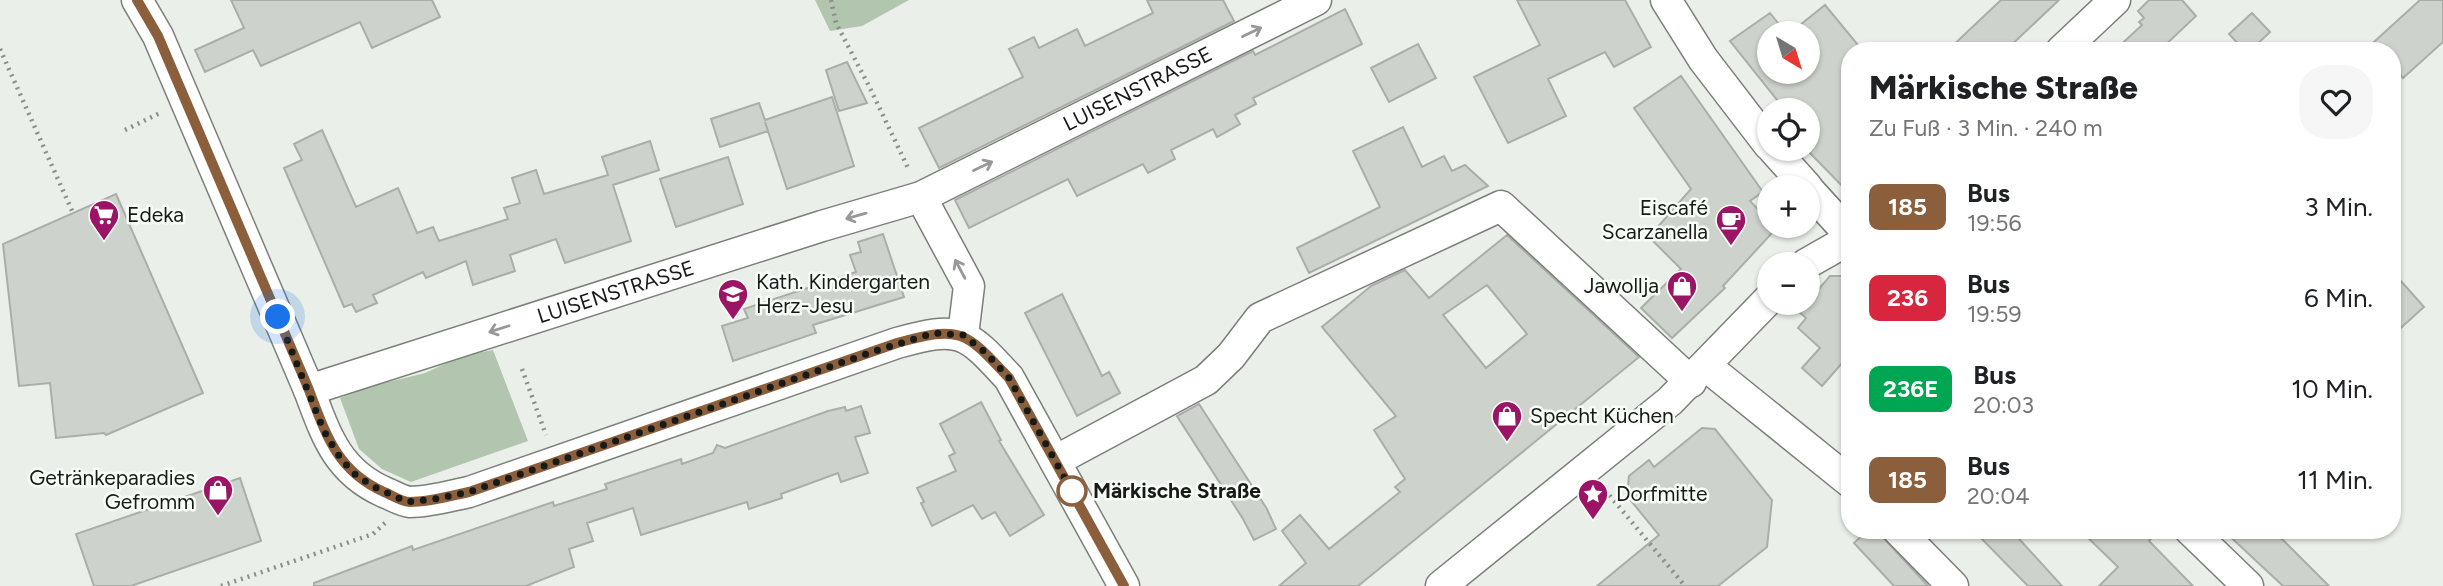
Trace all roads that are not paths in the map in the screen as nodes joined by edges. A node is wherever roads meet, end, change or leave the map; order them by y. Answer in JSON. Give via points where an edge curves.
{"nodes":[{"id":1,"x":137,"y":0,"type":"edge"},
{"id":2,"x":1317,"y":0,"type":"edge"},
{"id":3,"x":1666,"y":0,"type":"edge"},
{"id":4,"x":2116,"y":0,"type":"edge"},
{"id":5,"x":2071,"y":42,"type":"edge"},
{"id":6,"x":1757,"y":129,"type":"edge"},
{"id":7,"x":1783,"y":161,"type":"edge"},
{"id":8,"x":1796,"y":175,"type":"edge"},
{"id":9,"x":922,"y":197,"type":"junction"},
{"id":10,"x":1820,"y":203,"type":"edge"},
{"id":11,"x":1841,"y":227,"type":"edge"},
{"id":12,"x":1841,"y":243,"type":"edge"},
{"id":13,"x":1820,"y":255,"type":"edge"},
{"id":14,"x":1757,"y":312,"type":"edge"},
{"id":15,"x":963,"y":335,"type":"junction"},
{"id":16,"x":1698,"y":374,"type":"junction"},
{"id":17,"x":309,"y":390,"type":"junction"},
{"id":18,"x":1055,"y":461,"type":"junction"},
{"id":19,"x":1841,"y":476,"type":"edge"},
{"id":20,"x":1907,"y":539,"type":"edge"},
{"id":21,"x":2199,"y":539,"type":"edge"},
{"id":22,"x":1124,"y":586,"type":"edge"},
{"id":23,"x":1441,"y":586,"type":"edge"},
{"id":24,"x":1954,"y":586,"type":"edge"},
{"id":25,"x":2248,"y":586,"type":"edge"}],
"edges":[{"from":1,"to":17,"type":"street","via":[[158,36]]},
{"from":9,"to":2,"type":"street","name":"LUISENSTRASSE","one_way":true},
{"from":3,"to":6,"type":"street","via":[[1703,59]]},
{"from":4,"to":5,"type":"street"},
{"from":7,"to":8,"type":"street"},
{"from":15,"to":9,"type":"street","one_way":true,"via":[[969,286]]},
{"from":9,"to":17,"type":"street","name":"LUISENSTRASSE","one_way":true},
{"from":10,"to":11,"type":"street"},
{"from":12,"to":13,"type":"street"},
{"from":14,"to":16,"type":"street"},
{"from":15,"to":17,"type":"street","via":[[934,333],[897,343],[469,492],[407,502],[352,472],[324,431]]},
{"from":15,"to":18,"type":"street","via":[[1009,378]]},
{"from":16,"to":18,"type":"street","via":[[1501,206],[1260,318],[1206,380]]},
{"from":16,"to":19,"type":"street"},
{"from":16,"to":23,"type":"street"},
{"from":18,"to":22,"type":"street"},
{"from":20,"to":24,"type":"street"},
{"from":21,"to":25,"type":"street"}]}
